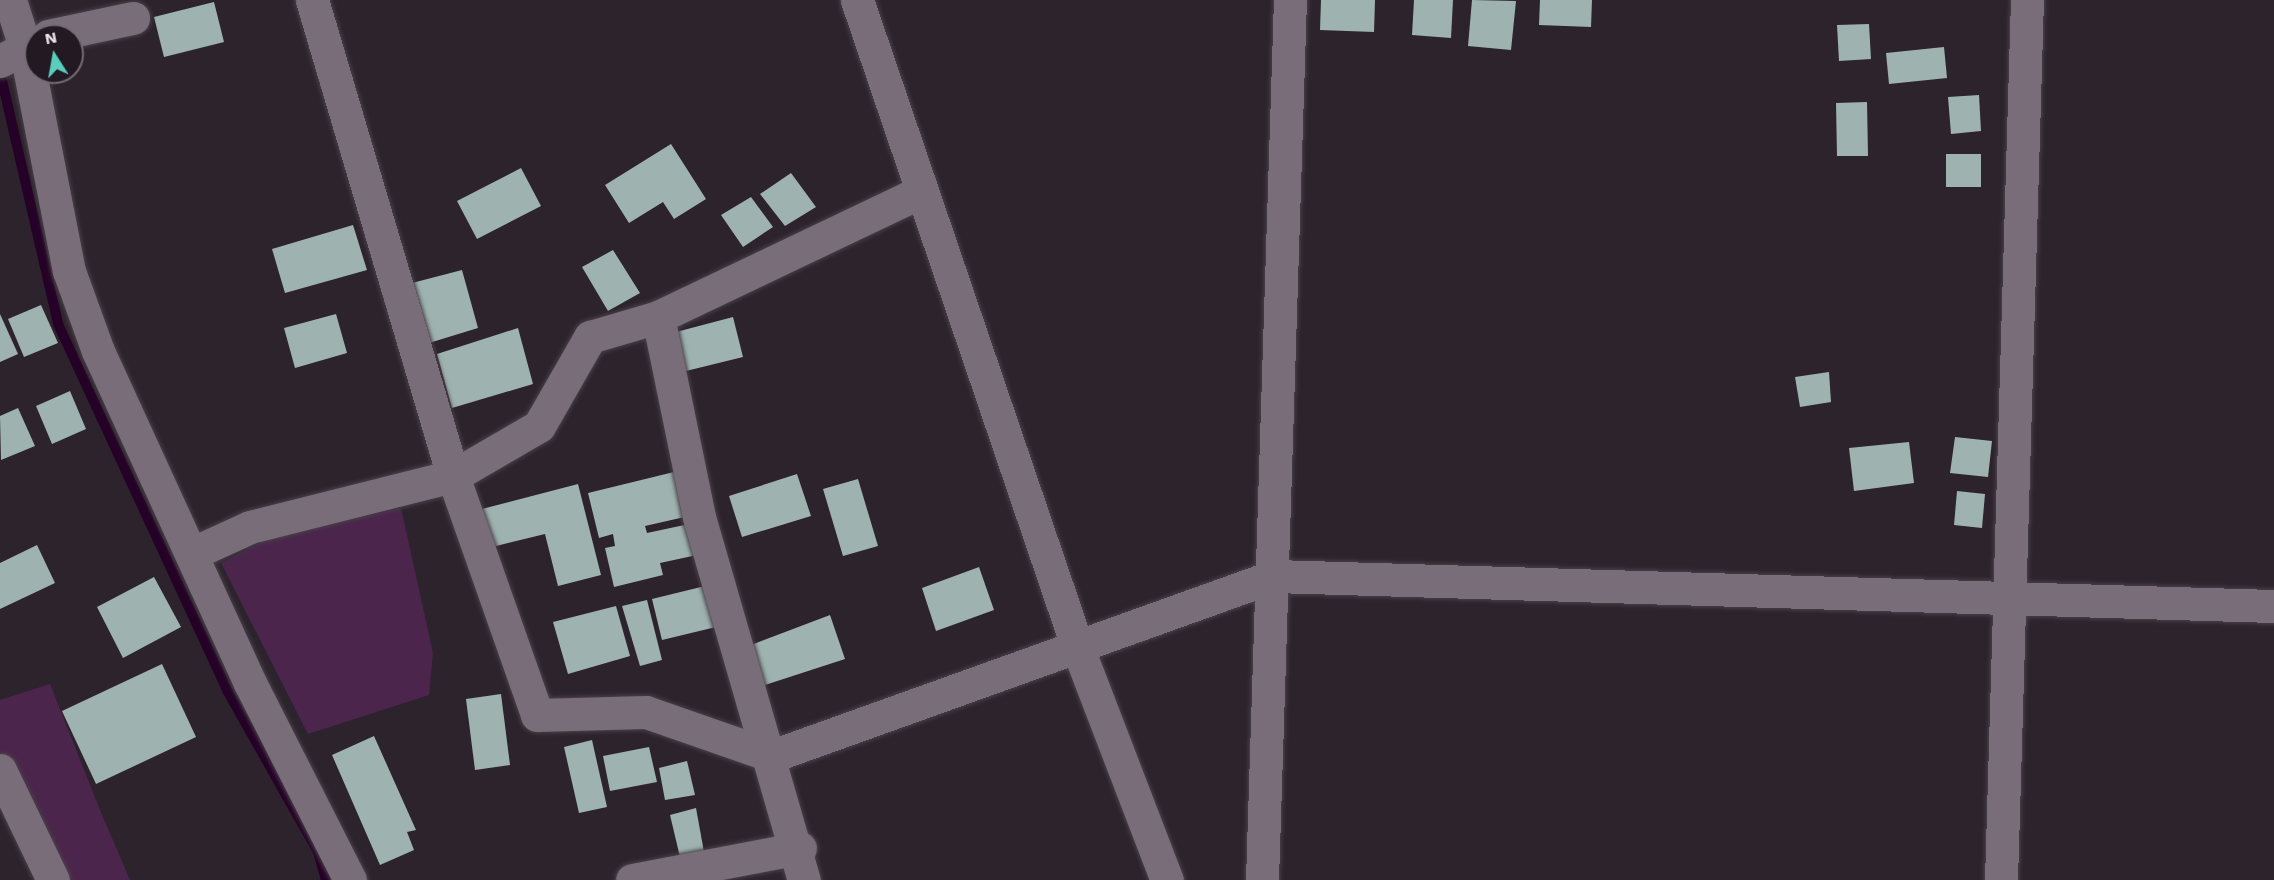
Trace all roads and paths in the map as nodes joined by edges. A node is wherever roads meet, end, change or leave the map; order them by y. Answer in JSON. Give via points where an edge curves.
{"nodes":[{"id":1,"x":10,"y":0,"type":"edge"},
{"id":2,"x":312,"y":0,"type":"edge"},
{"id":3,"x":857,"y":0,"type":"edge"},
{"id":4,"x":1290,"y":0,"type":"edge"},
{"id":5,"x":2026,"y":0,"type":"edge"},
{"id":6,"x":133,"y":18,"type":"dead end"},
{"id":7,"x":84,"y":31,"type":"edge"},
{"id":8,"x":24,"y":38,"type":"edge"},
{"id":9,"x":34,"y":84,"type":"edge"},
{"id":10,"x":920,"y":192,"type":"junction"},
{"id":11,"x":658,"y":316,"type":"junction"},
{"id":12,"x":453,"y":476,"type":"junction"},
{"id":13,"x":193,"y":553,"type":"junction"},
{"id":14,"x":1274,"y":576,"type":"junction"},
{"id":15,"x":2010,"y":597,"type":"junction"},
{"id":16,"x":2274,"y":606,"type":"edge"},
{"id":17,"x":1077,"y":646,"type":"junction"},
{"id":18,"x":772,"y":756,"type":"junction"},
{"id":19,"x":0,"y":770,"type":"edge"},
{"id":20,"x":800,"y":848,"type":"junction"},
{"id":21,"x":52,"y":880,"type":"edge"},
{"id":22,"x":350,"y":880,"type":"edge"},
{"id":23,"x":632,"y":880,"type":"edge"},
{"id":24,"x":804,"y":880,"type":"edge"},
{"id":25,"x":1167,"y":880,"type":"edge"},
{"id":26,"x":1262,"y":880,"type":"edge"},
{"id":27,"x":2001,"y":880,"type":"edge"}],
"edges":[{"from":1,"to":8,"type":"street"},
{"from":2,"to":12,"type":"street"},
{"from":3,"to":10,"type":"street"},
{"from":4,"to":14,"type":"street"},
{"from":5,"to":15,"type":"street"},
{"from":6,"to":7,"type":"street"},
{"from":9,"to":13,"type":"street","via":[[69,271],[98,351]]},
{"from":10,"to":11,"type":"street"},
{"from":10,"to":17,"type":"street"},
{"from":11,"to":12,"type":"street","via":[[590,337],[539,426]]},
{"from":11,"to":18,"type":"street","via":[[699,517]]},
{"from":12,"to":13,"type":"street","via":[[250,527]]},
{"from":12,"to":18,"type":"street","via":[[537,715],[646,712]]},
{"from":13,"to":22,"type":"street","via":[[250,683]]},
{"from":14,"to":15,"type":"street"},
{"from":14,"to":17,"type":"street"},
{"from":14,"to":26,"type":"street"},
{"from":15,"to":16,"type":"street"},
{"from":15,"to":27,"type":"street"},
{"from":17,"to":18,"type":"street"},
{"from":17,"to":25,"type":"street"},
{"from":18,"to":20,"type":"street"},
{"from":19,"to":21,"type":"street"},
{"from":20,"to":23,"type":"street"},
{"from":20,"to":24,"type":"street"}]}
